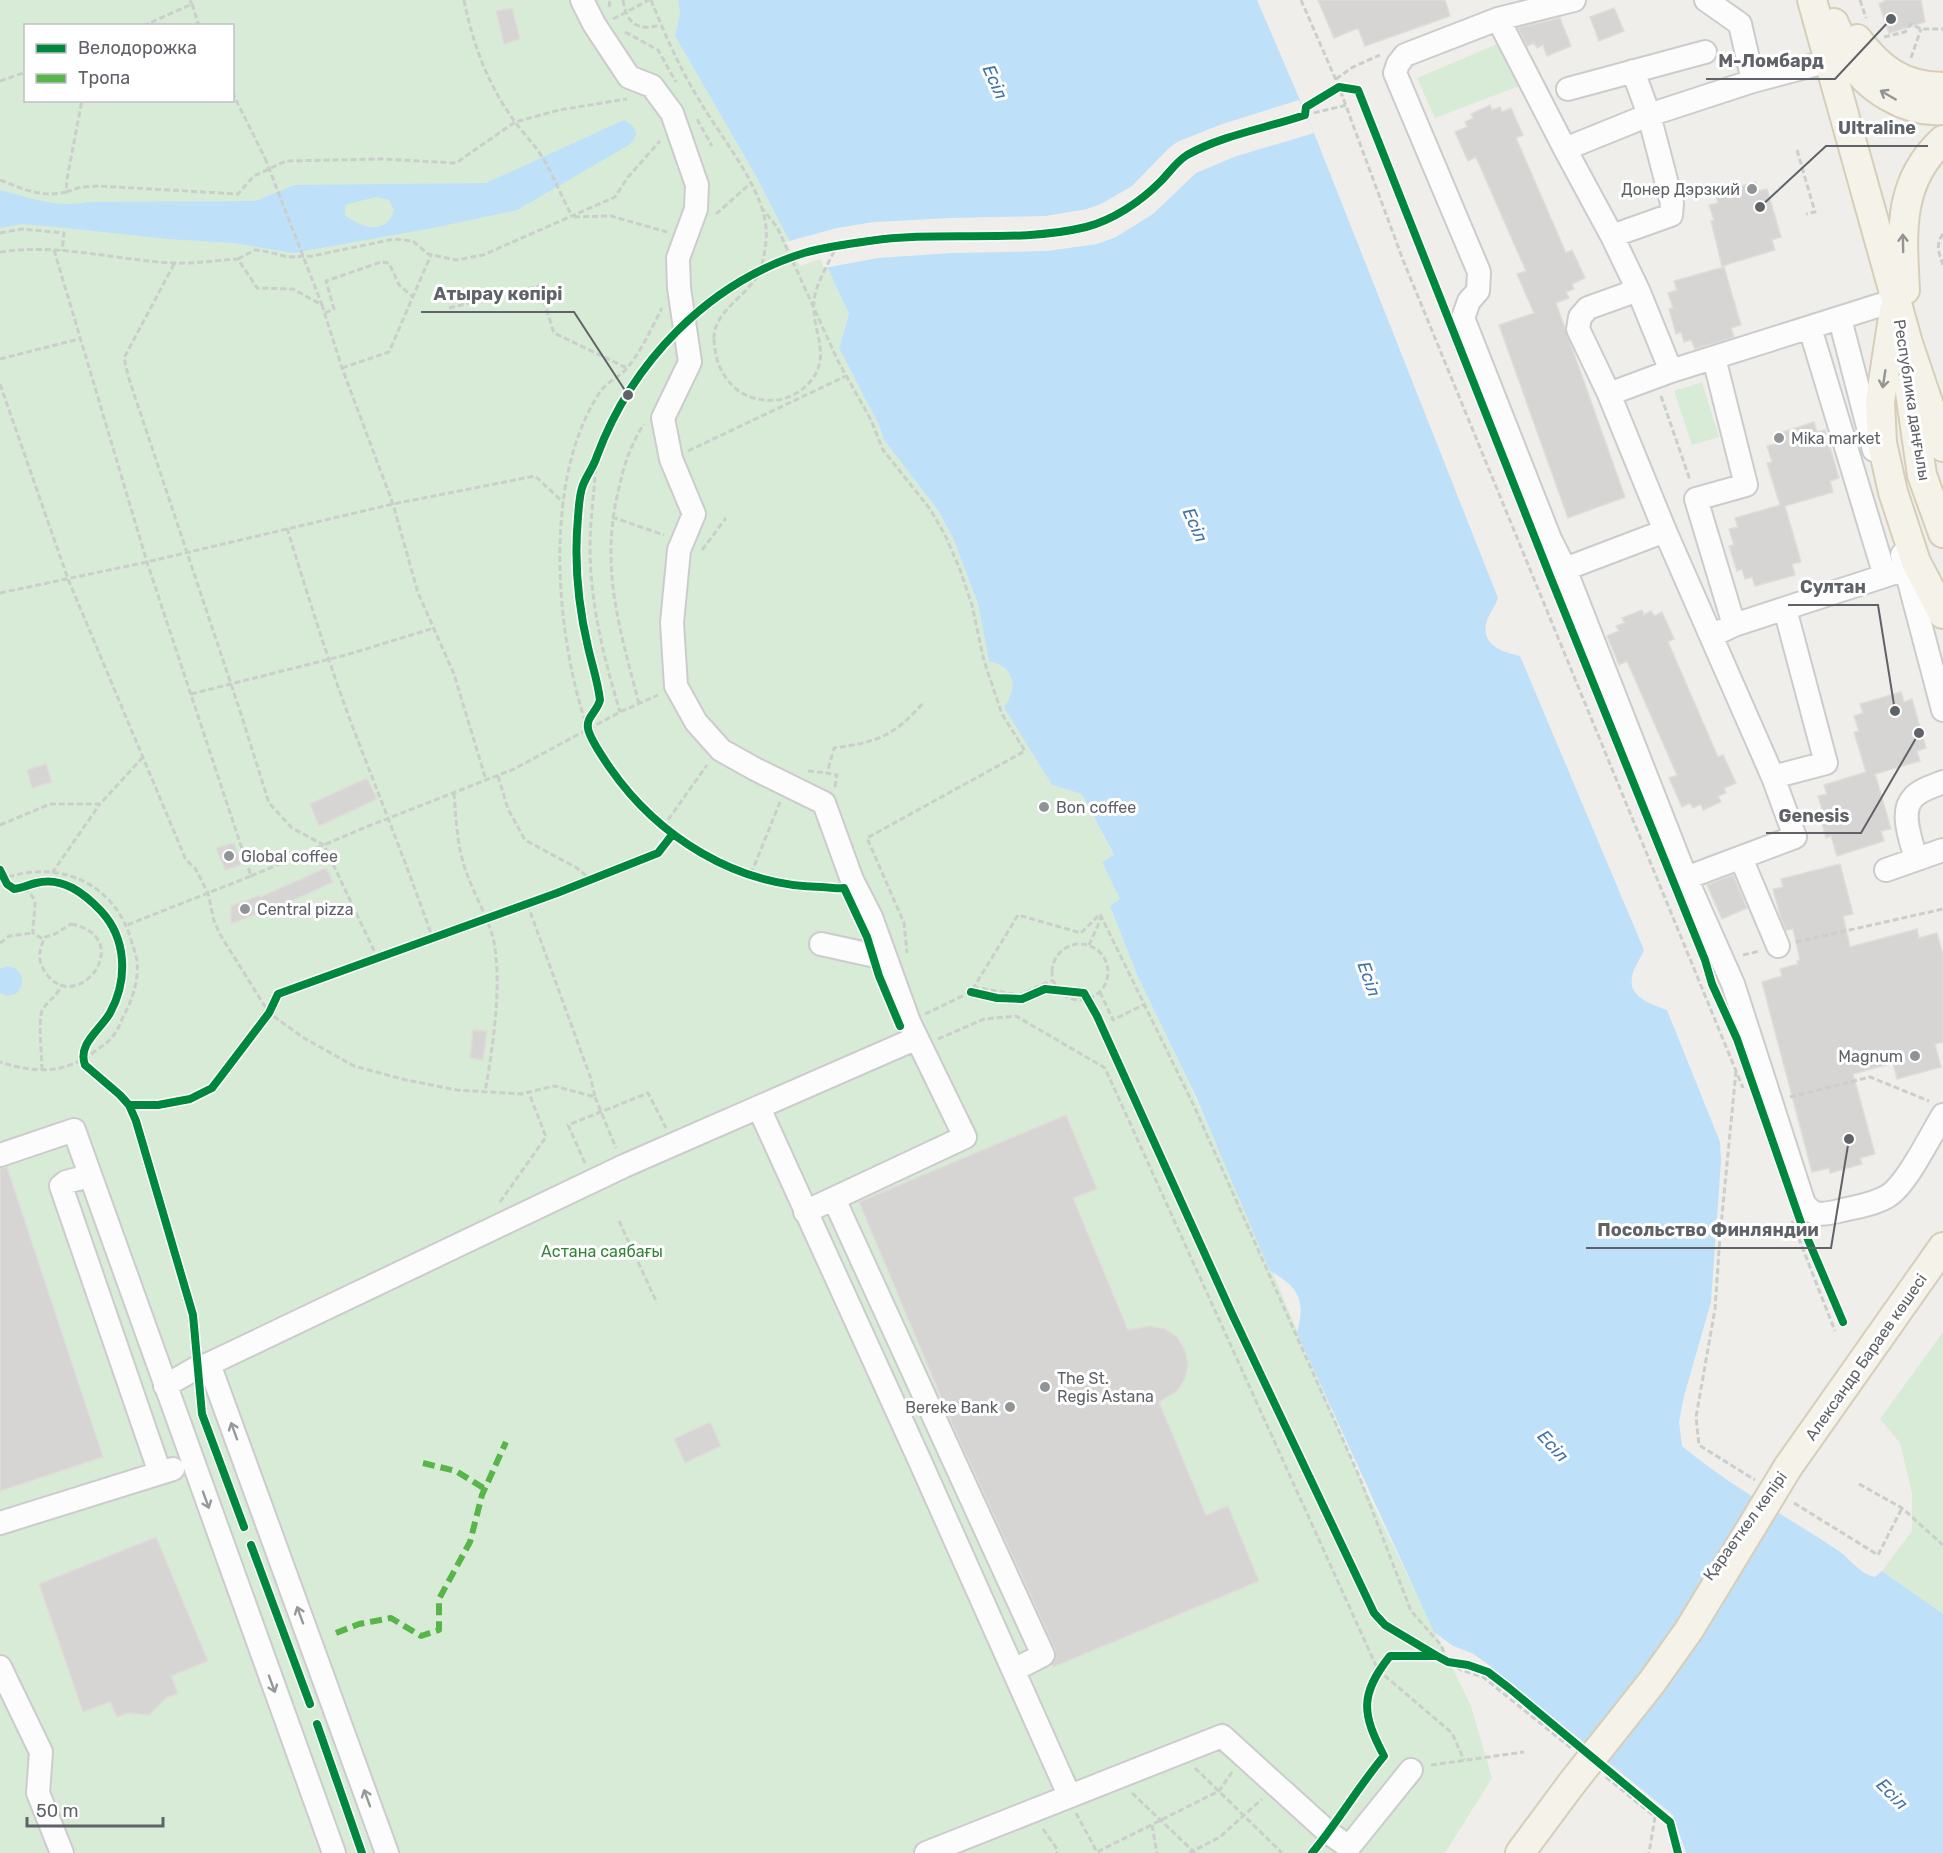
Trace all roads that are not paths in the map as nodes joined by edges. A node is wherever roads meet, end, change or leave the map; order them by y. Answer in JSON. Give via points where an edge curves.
{"nodes":[{"id":1,"x":582,"y":0,"type":"edge"},
{"id":2,"x":1574,"y":0,"type":"edge"},
{"id":3,"x":1706,"y":0,"type":"edge"},
{"id":4,"x":1812,"y":0,"type":"edge"},
{"id":5,"x":1825,"y":0,"type":"edge"},
{"id":6,"x":1498,"y":19,"type":"junction"},
{"id":7,"x":1705,"y":52,"type":"dead end"},
{"id":8,"x":1829,"y":61,"type":"junction"},
{"id":9,"x":1633,"y":71,"type":"junction"},
{"id":10,"x":1753,"y":81,"type":"junction"},
{"id":11,"x":1943,"y":87,"type":"edge"},
{"id":12,"x":1568,"y":89,"type":"dead end"},
{"id":13,"x":1943,"y":110,"type":"edge"},
{"id":14,"x":1649,"y":115,"type":"junction"},
{"id":15,"x":1943,"y":140,"type":"edge"},
{"id":16,"x":1565,"y":149,"type":"junction"},
{"id":17,"x":1612,"y":236,"type":"junction"},
{"id":18,"x":1638,"y":290,"type":"junction"},
{"id":19,"x":1896,"y":300,"type":"junction"},
{"id":20,"x":1840,"y":318,"type":"junction"},
{"id":21,"x":1810,"y":328,"type":"junction"},
{"id":22,"x":1908,"y":343,"type":"junction"},
{"id":23,"x":1714,"y":358,"type":"junction"},
{"id":24,"x":1663,"y":374,"type":"junction"},
{"id":25,"x":1609,"y":394,"type":"junction"},
{"id":26,"x":1943,"y":447,"type":"edge"},
{"id":27,"x":1665,"y":531,"type":"junction"},
{"id":28,"x":1943,"y":533,"type":"edge"},
{"id":29,"x":1565,"y":569,"type":"junction"},
{"id":30,"x":1902,"y":569,"type":"junction"},
{"id":31,"x":1785,"y":609,"type":"junction"},
{"id":32,"x":1943,"y":614,"type":"edge"},
{"id":33,"x":1734,"y":625,"type":"junction"},
{"id":34,"x":1711,"y":636,"type":"junction"},
{"id":35,"x":1943,"y":710,"type":"edge"},
{"id":36,"x":1773,"y":777,"type":"junction"},
{"id":37,"x":1943,"y":782,"type":"edge"},
{"id":38,"x":1943,"y":850,"type":"edge"},
{"id":39,"x":1741,"y":858,"type":"junction"},
{"id":40,"x":1916,"y":859,"type":"junction"},
{"id":41,"x":1886,"y":870,"type":"dead end"},
{"id":42,"x":1686,"y":878,"type":"junction"},
{"id":43,"x":821,"y":944,"type":"dead end"},
{"id":44,"x":1778,"y":946,"type":"road end"},
{"id":45,"x":896,"y":958,"type":"junction"},
{"id":46,"x":919,"y":1030,"type":"junction"},
{"id":47,"x":759,"y":1108,"type":"junction"},
{"id":48,"x":1939,"y":1110,"type":"edge"},
{"id":49,"x":0,"y":1155,"type":"edge"},
{"id":50,"x":89,"y":1176,"type":"junction"},
{"id":51,"x":834,"y":1199,"type":"junction"},
{"id":52,"x":805,"y":1212,"type":"junction"},
{"id":53,"x":1943,"y":1247,"type":"edge"},
{"id":54,"x":1943,"y":1267,"type":"edge"},
{"id":55,"x":1909,"y":1296,"type":"junction"},
{"id":56,"x":209,"y":1364,"type":"junction"},
{"id":57,"x":165,"y":1386,"type":"junction"},
{"id":58,"x":192,"y":1462,"type":"junction"},
{"id":59,"x":1788,"y":1467,"type":"joint"},
{"id":60,"x":160,"y":1473,"type":"junction"},
{"id":61,"x":0,"y":1523,"type":"edge"},
{"id":62,"x":0,"y":1667,"type":"edge"},
{"id":63,"x":1014,"y":1670,"type":"junction"},
{"id":64,"x":1411,"y":1770,"type":"dead end"},
{"id":65,"x":1068,"y":1796,"type":"junction"},
{"id":66,"x":62,"y":1853,"type":"edge"},
{"id":67,"x":334,"y":1853,"type":"edge"},
{"id":68,"x":387,"y":1853,"type":"edge"},
{"id":69,"x":926,"y":1853,"type":"edge"},
{"id":70,"x":1520,"y":1853,"type":"edge"}],
"edges":[{"from":1,"to":45,"type":"street","via":[[629,77],[652,86],[672,113],[697,185],[696,209],[678,258],[690,362],[663,418],[670,459],[694,514],[680,550],[672,623],[676,686],[696,722],[721,750],[824,803],[852,880]]},
{"from":2,"to":6,"type":"street"},
{"from":3,"to":10,"type":"street","via":[[1740,24]]},
{"from":4,"to":8,"type":"main road","name":"Республика даңғылы"},
{"from":5,"to":11,"type":"main road","via":[[1880,65],[1913,82]]},
{"from":13,"to":5,"type":"main road","one_way":true,"via":[[1906,104],[1874,87],[1849,57]]},
{"from":6,"to":16,"type":"street"},
{"from":6,"to":29,"type":"street","via":[[1405,55],[1395,73],[1479,272],[1478,291],[1469,301],[1463,318]]},
{"from":7,"to":9,"type":"street"},
{"from":8,"to":10,"type":"street"},
{"from":8,"to":19,"type":"main road","name":"Республика даңғылы"},
{"from":9,"to":12,"type":"street"},
{"from":9,"to":14,"type":"street"},
{"from":10,"to":14,"type":"street"},
{"from":14,"to":16,"type":"street"},
{"from":14,"to":17,"type":"street","via":[[1672,203],[1671,215]]},
{"from":22,"to":15,"type":"main road","one_way":true,"via":[[1902,236],[1906,204],[1916,173]]},
{"from":16,"to":17,"type":"street"},
{"from":17,"to":18,"type":"street"},
{"from":18,"to":24,"type":"street"},
{"from":18,"to":25,"type":"street","via":[[1588,308],[1580,317],[1578,329]]},
{"from":19,"to":20,"type":"street"},
{"from":19,"to":22,"type":"main road","name":"Республика даңғылы"},
{"from":19,"to":28,"type":"main road","name":"Республика даңғылы","via":[[1922,475]]},
{"from":19,"to":30,"type":"main road","one_way":true,"via":[[1880,402],[1882,443],[1893,492]]},
{"from":20,"to":21,"type":"street"},
{"from":20,"to":30,"type":"street"},
{"from":21,"to":23,"type":"street"},
{"from":21,"to":30,"type":"street"},
{"from":22,"to":26,"type":"main road","name":"Республика даңғылы"},
{"from":23,"to":24,"type":"street"},
{"from":23,"to":33,"type":"street","via":[[1746,485],[1696,499]]},
{"from":24,"to":25,"type":"street"},
{"from":25,"to":27,"type":"street"},
{"from":27,"to":29,"type":"street"},
{"from":27,"to":34,"type":"street"},
{"from":29,"to":42,"type":"street"},
{"from":30,"to":31,"type":"street"},
{"from":30,"to":32,"type":"main road"},
{"from":30,"to":35,"type":"street"},
{"from":31,"to":33,"type":"street"},
{"from":31,"to":36,"type":"street","via":[[1826,763]]},
{"from":33,"to":34,"type":"street"},
{"from":34,"to":36,"type":"street"},
{"from":36,"to":39,"type":"street","via":[[1795,837]]},
{"from":37,"to":40,"type":"street","via":[[1914,796],[1908,805]]},
{"from":38,"to":40,"type":"street"},
{"from":39,"to":42,"type":"street"},
{"from":39,"to":44,"type":"street"},
{"from":40,"to":41,"type":"street"},
{"from":42,"to":48,"type":"street","via":[[1732,984],[1803,1201],[1810,1211],[1828,1214],[1878,1201],[1895,1191]]},
{"from":43,"to":45,"type":"street"},
{"from":45,"to":46,"type":"street"},
{"from":46,"to":47,"type":"street"},
{"from":46,"to":51,"type":"street","via":[[965,1137]]},
{"from":47,"to":52,"type":"street"},
{"from":47,"to":56,"type":"street","via":[[624,1166]]},
{"from":49,"to":50,"type":"street","via":[[74,1130]]},
{"from":50,"to":57,"type":"street"},
{"from":50,"to":60,"type":"street","via":[[61,1186]]},
{"from":51,"to":52,"type":"street"},
{"from":51,"to":63,"type":"street","via":[[1042,1655]]},
{"from":52,"to":63,"type":"street"},
{"from":53,"to":55,"type":"main road","name":"Александр Бараев көшесі"},
{"from":54,"to":55,"type":"main road"},
{"from":55,"to":59,"type":"main road","name":"Александр Бараев көшесі"},
{"from":56,"to":57,"type":"street"},
{"from":68,"to":56,"type":"street","one_way":true},
{"from":57,"to":58,"type":"street"},
{"from":58,"to":60,"type":"street"},
{"from":58,"to":67,"type":"street","one_way":true},
{"from":59,"to":70,"type":"main road","name":"Қараөткел көпірі","bridge":true,"via":[[1695,1595],[1572,1783]]},
{"from":60,"to":61,"type":"street"},
{"from":62,"to":66,"type":"street","via":[[41,1752],[38,1793]]},
{"from":63,"to":65,"type":"street"},
{"from":64,"to":65,"type":"street","via":[[1349,1847],[1222,1737]]},
{"from":65,"to":69,"type":"street"}]}
